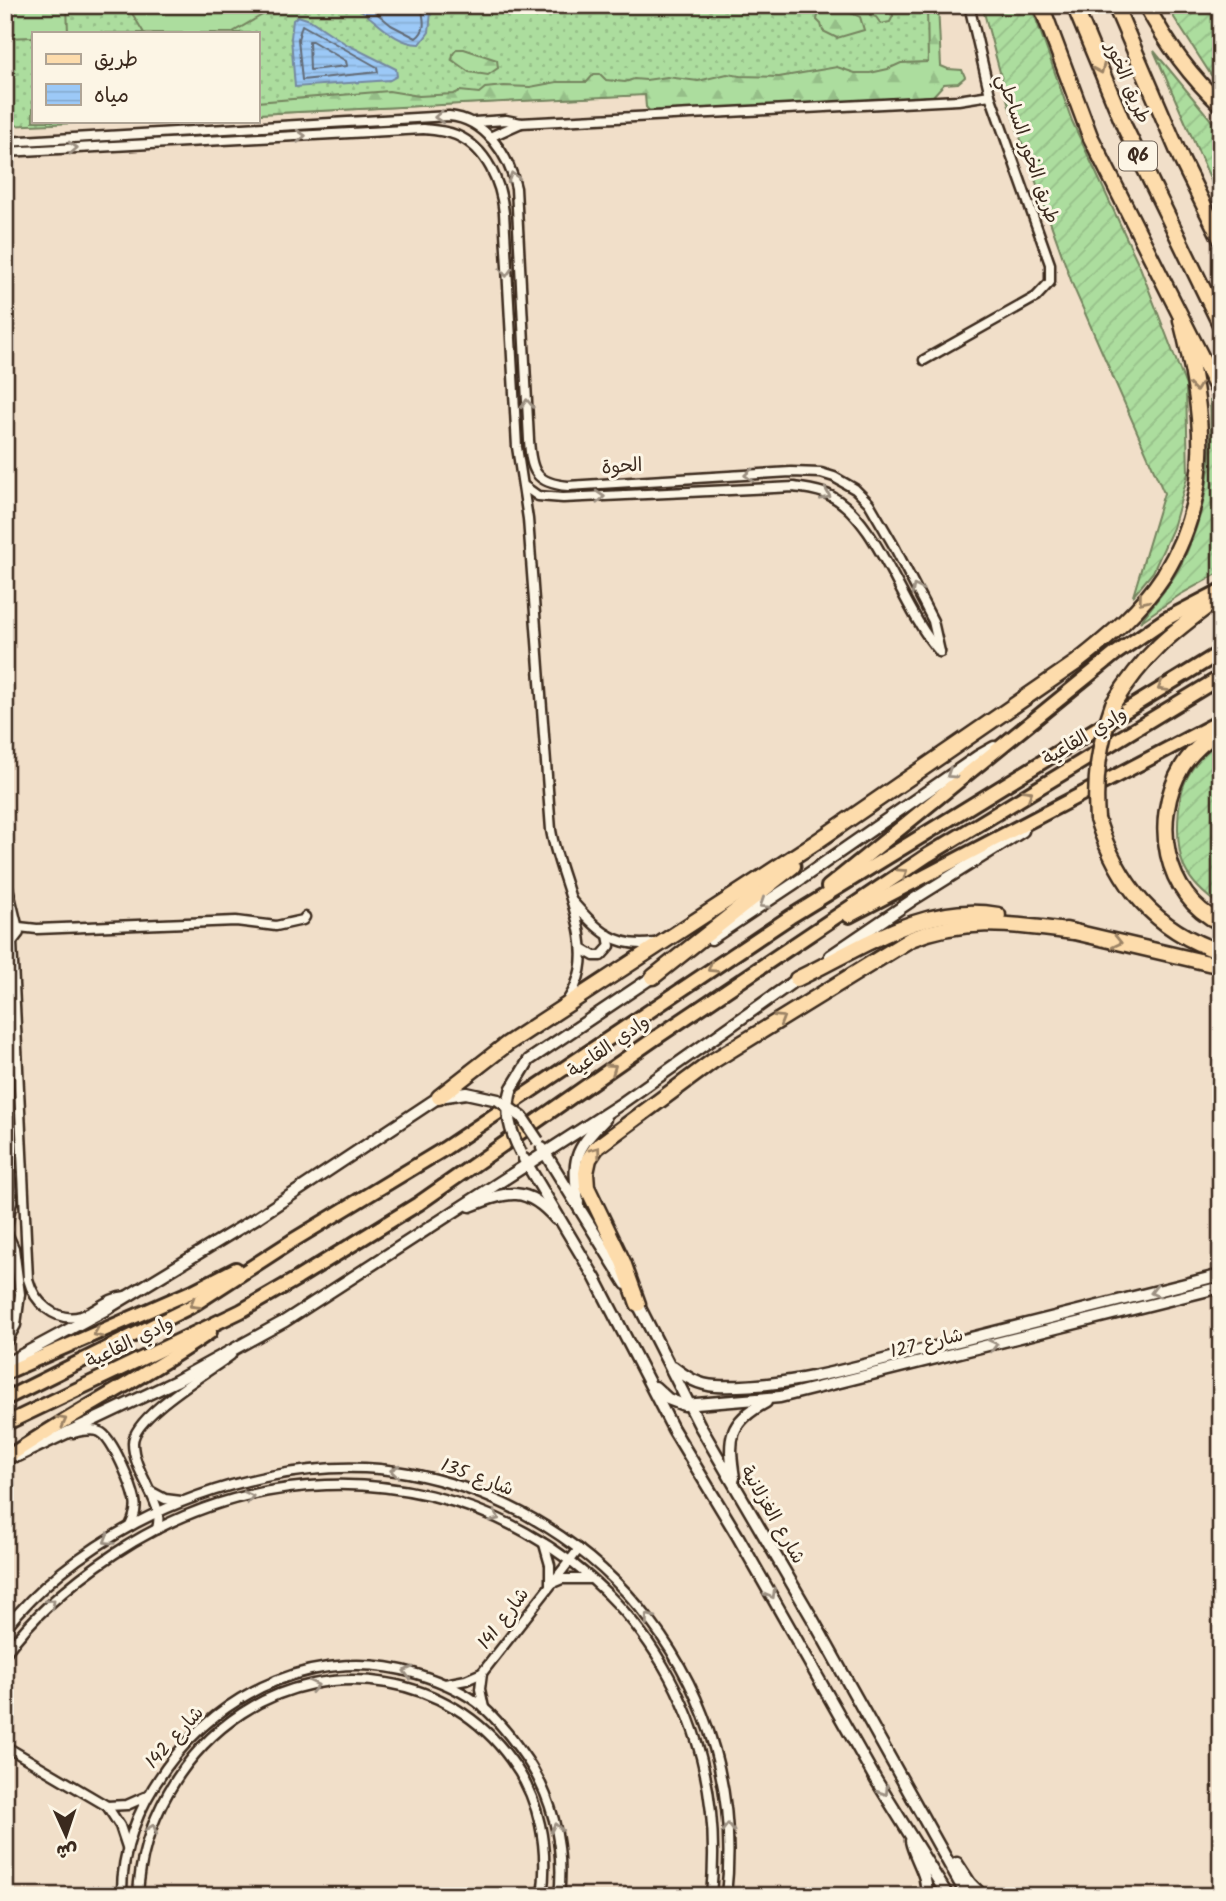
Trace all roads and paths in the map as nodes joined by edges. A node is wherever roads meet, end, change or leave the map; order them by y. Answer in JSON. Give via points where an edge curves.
{"nodes":[{"id":1,"x":969,"y":5,"type":"edge"},
{"id":2,"x":1041,"y":5,"type":"edge"},
{"id":3,"x":1074,"y":5,"type":"edge"},
{"id":4,"x":1115,"y":5,"type":"edge"},
{"id":5,"x":1146,"y":5,"type":"edge"},
{"id":6,"x":990,"y":95,"type":"junction"},
{"id":7,"x":1221,"y":105,"type":"edge"},
{"id":8,"x":474,"y":122,"type":"junction"},
{"id":9,"x":521,"y":123,"type":"junction"},
{"id":10,"x":490,"y":137,"type":"junction"},
{"id":11,"x":5,"y":142,"type":"edge"},
{"id":12,"x":5,"y":152,"type":"edge"},
{"id":13,"x":1221,"y":240,"type":"edge"},
{"id":14,"x":1181,"y":320,"type":"junction"},
{"id":15,"x":1221,"y":326,"type":"edge"},
{"id":16,"x":924,"y":360,"type":"dead end"},
{"id":17,"x":1221,"y":396,"type":"edge"},
{"id":18,"x":535,"y":471,"type":"junction"},
{"id":19,"x":523,"y":485,"type":"junction"},
{"id":20,"x":1221,"y":593,"type":"edge"},
{"id":21,"x":933,"y":621,"type":"junction"},
{"id":22,"x":921,"y":628,"type":"junction"},
{"id":23,"x":1221,"y":652,"type":"edge"},
{"id":24,"x":1221,"y":677,"type":"edge"},
{"id":25,"x":1221,"y":721,"type":"edge"},
{"id":26,"x":1221,"y":729,"type":"edge"},
{"id":27,"x":1010,"y":739,"type":"junction"},
{"id":28,"x":1071,"y":802,"type":"junction"},
{"id":29,"x":816,"y":842,"type":"junction"},
{"id":30,"x":5,"y":876,"type":"edge"},
{"id":31,"x":570,"y":899,"type":"junction"},
{"id":32,"x":5,"y":917,"type":"edge"},
{"id":33,"x":305,"y":917,"type":"dead end"},
{"id":34,"x":790,"y":917,"type":"junction"},
{"id":35,"x":1221,"y":923,"type":"edge"},
{"id":36,"x":17,"y":924,"type":"junction"},
{"id":37,"x":37,"y":929,"type":"junction"},
{"id":38,"x":1075,"y":932,"type":"junction"},
{"id":39,"x":608,"y":935,"type":"junction"},
{"id":40,"x":806,"y":938,"type":"junction"},
{"id":41,"x":11,"y":942,"type":"edge"},
{"id":42,"x":660,"y":942,"type":"junction"},
{"id":43,"x":582,"y":949,"type":"junction"},
{"id":44,"x":1221,"y":951,"type":"edge"},
{"id":45,"x":1221,"y":966,"type":"edge"},
{"id":46,"x":653,"y":977,"type":"junction"},
{"id":47,"x":797,"y":979,"type":"junction"},
{"id":48,"x":564,"y":1007,"type":"junction"},
{"id":49,"x":439,"y":1097,"type":"junction"},
{"id":50,"x":5,"y":1098,"type":"edge"},
{"id":51,"x":503,"y":1102,"type":"junction"},
{"id":52,"x":619,"y":1105,"type":"junction"},
{"id":53,"x":545,"y":1153,"type":"junction"},
{"id":54,"x":527,"y":1164,"type":"junction"},
{"id":55,"x":579,"y":1206,"type":"junction"},
{"id":56,"x":447,"y":1215,"type":"junction"},
{"id":57,"x":572,"y":1238,"type":"junction"},
{"id":58,"x":292,"y":1241,"type":"junction"},
{"id":59,"x":1221,"y":1275,"type":"edge"},
{"id":60,"x":1221,"y":1287,"type":"edge"},
{"id":61,"x":128,"y":1296,"type":"junction"},
{"id":62,"x":638,"y":1304,"type":"junction"},
{"id":63,"x":241,"y":1311,"type":"junction"},
{"id":64,"x":5,"y":1345,"type":"edge"},
{"id":65,"x":238,"y":1348,"type":"junction"},
{"id":66,"x":5,"y":1364,"type":"edge"},
{"id":67,"x":670,"y":1364,"type":"junction"},
{"id":68,"x":5,"y":1373,"type":"edge"},
{"id":69,"x":648,"y":1378,"type":"junction"},
{"id":70,"x":770,"y":1383,"type":"junction"},
{"id":71,"x":5,"y":1399,"type":"edge"},
{"id":72,"x":772,"y":1399,"type":"junction"},
{"id":73,"x":691,"y":1405,"type":"junction"},
{"id":74,"x":5,"y":1424,"type":"edge"},
{"id":75,"x":63,"y":1435,"type":"junction"},
{"id":76,"x":5,"y":1460,"type":"edge"},
{"id":77,"x":735,"y":1486,"type":"junction"},
{"id":78,"x":149,"y":1490,"type":"junction"},
{"id":79,"x":184,"y":1501,"type":"junction"},
{"id":80,"x":159,"y":1511,"type":"junction"},
{"id":81,"x":130,"y":1526,"type":"junction"},
{"id":82,"x":157,"y":1529,"type":"junction"},
{"id":83,"x":544,"y":1544,"type":"junction"},
{"id":84,"x":579,"y":1549,"type":"junction"},
{"id":85,"x":568,"y":1562,"type":"junction"},
{"id":86,"x":592,"y":1579,"type":"junction"},
{"id":87,"x":550,"y":1584,"type":"junction"},
{"id":88,"x":5,"y":1629,"type":"edge"},
{"id":89,"x":5,"y":1654,"type":"edge"},
{"id":90,"x":482,"y":1673,"type":"junction"},
{"id":91,"x":445,"y":1684,"type":"junction"},
{"id":92,"x":484,"y":1708,"type":"junction"},
{"id":93,"x":5,"y":1746,"type":"edge"},
{"id":94,"x":148,"y":1795,"type":"junction"},
{"id":95,"x":107,"y":1806,"type":"junction"},
{"id":96,"x":911,"y":1833,"type":"junction"},
{"id":97,"x":127,"y":1847,"type":"junction"},
{"id":98,"x":944,"y":1851,"type":"junction"},
{"id":99,"x":122,"y":1896,"type":"edge"},
{"id":100,"x":138,"y":1896,"type":"edge"},
{"id":101,"x":542,"y":1896,"type":"edge"},
{"id":102,"x":558,"y":1896,"type":"edge"},
{"id":103,"x":711,"y":1896,"type":"edge"},
{"id":104,"x":726,"y":1896,"type":"edge"},
{"id":105,"x":926,"y":1896,"type":"edge"},
{"id":106,"x":948,"y":1896,"type":"edge"},
{"id":107,"x":967,"y":1896,"type":"edge"},
{"id":108,"x":983,"y":1896,"type":"edge"}],
"edges":[{"from":1,"to":6,"type":"street","name":"طريق الخور الساحلي"},
{"from":2,"to":14,"type":"highway","via":[[1090,136]]},
{"from":3,"to":15,"type":"highway","name":"طريق الخور","number":"Q6","one_way":true,"via":[[1125,128]]},
{"from":4,"to":13,"type":"highway","name":"طريق الخور","number":"Q6"},
{"from":5,"to":7,"type":"highway","via":[[1196,82]]},
{"from":6,"to":9,"type":"street"},
{"from":6,"to":16,"type":"street","name":"طريق الخور الساحلي","via":[[1050,264],[1050,282],[1036,297]]},
{"from":8,"to":9,"type":"street"},
{"from":8,"to":10,"type":"street"},
{"from":8,"to":11,"type":"street","one_way":true,"via":[[449,116]]},
{"from":9,"to":10,"type":"street"},
{"from":18,"to":10,"type":"street","one_way":true,"via":[[529,440],[516,188],[507,160]]},
{"from":12,"to":19,"type":"street","one_way":true,"via":[[423,129],[454,134],[471,144],[488,165],[502,198]]},
{"from":14,"to":17,"type":"highway"},
{"from":14,"to":29,"type":"highway","one_way":true,"via":[[1195,376],[1201,445],[1197,491],[1188,524],[1163,575],[1128,617],[1077,662]]},
{"from":18,"to":19,"type":"street"},
{"from":21,"to":18,"type":"street","name":"الحوة","one_way":true,"via":[[869,503],[834,477],[791,472],[568,486],[546,482]]},
{"from":19,"to":22,"type":"street","name":"الحوة","one_way":true,"via":[[538,496],[563,498],[794,487],[826,494],[861,522]]},
{"from":19,"to":31,"type":"street","via":[[551,830]]},
{"from":20,"to":27,"type":"main road","via":[[1140,635]]},
{"from":20,"to":44,"type":"highway","bridge":true,"via":[[1147,655],[1113,704],[1103,731],[1095,790],[1106,849],[1140,901],[1189,939]]},
{"from":21,"to":22,"type":"street"},
{"from":21,"to":22,"type":"street","name":"الحوة","via":[[940,652]]},
{"from":23,"to":34,"type":"main road","name":"وادي القاعية","one_way":true},
{"from":40,"to":24,"type":"main road","name":"وادي القاعية","one_way":true,"via":[[928,856]]},
{"from":25,"to":28,"type":"main road"},
{"from":26,"to":35,"type":"highway","via":[[1183,766],[1169,796],[1164,830],[1169,863],[1184,893]]},
{"from":27,"to":34,"type":"main road"},
{"from":27,"to":46,"type":"street","name":"وادي القاعية","one_way":true,"via":[[978,755]]},
{"from":28,"to":40,"type":"main road"},
{"from":28,"to":47,"type":"street","via":[[911,901]]},
{"from":29,"to":42,"type":"highway"},
{"from":29,"to":46,"type":"highway","via":[[798,862]]},
{"from":30,"to":36,"type":"street"},
{"from":31,"to":39,"type":"street"},
{"from":31,"to":43,"type":"street"},
{"from":32,"to":36,"type":"street"},
{"from":33,"to":37,"type":"street","via":[[276,926],[236,921]]},
{"from":34,"to":58,"type":"main road","name":"وادي القاعية","one_way":true,"via":[[444,1149]]},
{"from":36,"to":37,"type":"street"},
{"from":36,"to":41,"type":"street"},
{"from":37,"to":41,"type":"street"},
{"from":38,"to":45,"type":"highway","one_way":true},
{"from":38,"to":47,"type":"highway","via":[[992,914],[935,917],[907,925]]},
{"from":62,"to":38,"type":"highway","one_way":true,"via":[[587,1187],[589,1159],[597,1147],[713,1061],[911,939],[947,927],[997,922]]},
{"from":39,"to":42,"type":"street","via":[[637,946]]},
{"from":39,"to":43,"type":"street","via":[[610,946],[601,956]]},
{"from":63,"to":40,"type":"main road","name":"وادي القاعية","one_way":true,"via":[[418,1204]]},
{"from":41,"to":61,"type":"street","via":[[31,1290],[51,1311],[71,1317]]},
{"from":42,"to":48,"type":"highway"},
{"from":43,"to":48,"type":"street","via":[[577,983]]},
{"from":46,"to":51,"type":"street","name":"وادي القاعية","bridge":true,"via":[[529,1060]]},
{"from":47,"to":52,"type":"street"},
{"from":48,"to":49,"type":"highway"},
{"from":49,"to":51,"type":"street","via":[[466,1093]]},
{"from":49,"to":61,"type":"street","name":"وادي القاعية","via":[[258,1217]]},
{"from":50,"to":64,"type":"street","via":[[12,1201],[6,1231],[14,1248],[20,1294],[16,1325]]},
{"from":51,"to":53,"type":"street","bridge":true,"via":[[522,1117]]},
{"from":51,"to":54,"type":"street","bridge":true},
{"from":52,"to":53,"type":"street"},
{"from":52,"to":55,"type":"street","via":[[587,1138],[576,1158]]},
{"from":53,"to":54,"type":"street"},
{"from":53,"to":55,"type":"street","name":"شارع الغزلانية"},
{"from":54,"to":56,"type":"street"},
{"from":54,"to":57,"type":"street"},
{"from":55,"to":62,"type":"street","name":"شارع الغزلانية"},
{"from":56,"to":57,"type":"street","via":[[519,1192],[548,1210]]},
{"from":56,"to":65,"type":"street"},
{"from":57,"to":69,"type":"street"},
{"from":58,"to":68,"type":"main road","one_way":true,"via":[[193,1291]]},
{"from":58,"to":71,"type":"main road","name":"وادي القاعية","one_way":true,"via":[[190,1307]]},
{"from":59,"to":70,"type":"street","name":"شارع 127","one_way":true},
{"from":72,"to":60,"type":"street","name":"شارع 127","one_way":true},
{"from":61,"to":66,"type":"street","name":"وادي القاعية"},
{"from":62,"to":67,"type":"street","name":"شارع الغزلانية"},
{"from":63,"to":74,"type":"main road","name":"وادي القاعية"},
{"from":76,"to":63,"type":"main road","one_way":true},
{"from":65,"to":75,"type":"street"},
{"from":65,"to":78,"type":"street","via":[[155,1410],[138,1429],[133,1444],[136,1461]]},
{"from":67,"to":70,"type":"street","name":"شارع 127","via":[[706,1385]]},
{"from":67,"to":73,"type":"street","name":"شارع الغزلانية"},
{"from":69,"to":73,"type":"street","name":"شارع 127","via":[[668,1399]]},
{"from":69,"to":96,"type":"street","one_way":true,"via":[[673,1429]]},
{"from":70,"to":72,"type":"street"},
{"from":72,"to":73,"type":"street","name":"شارع 127"},
{"from":72,"to":77,"type":"street","via":[[747,1414],[733,1430],[730,1452]]},
{"from":73,"to":77,"type":"street","name":"شارع الغزلانية"},
{"from":75,"to":76,"type":"street"},
{"from":75,"to":81,"type":"street","via":[[96,1431],[111,1443],[135,1500]]},
{"from":77,"to":98,"type":"street","name":"شارع الغزلانية"},
{"from":78,"to":79,"type":"street","via":[[165,1499]]},
{"from":78,"to":80,"type":"street"},
{"from":79,"to":80,"type":"street","name":"شارع 135"},
{"from":84,"to":79,"type":"street","name":"شارع 135","one_way":true,"via":[[543,1523],[497,1500],[394,1471],[345,1469],[280,1475]]},
{"from":80,"to":81,"type":"street","name":"شارع 135"},
{"from":80,"to":82,"type":"street"},
{"from":81,"to":88,"type":"street","name":"شارع 135","one_way":true,"via":[[53,1580]]},
{"from":82,"to":83,"type":"street","name":"شارع 135","one_way":true,"via":[[217,1505],[277,1491],[382,1486],[457,1502],[509,1523]]},
{"from":89,"to":82,"type":"street","name":"شارع 135","one_way":true,"via":[[31,1622],[82,1576]]},
{"from":83,"to":85,"type":"street","name":"شارع 135"},
{"from":83,"to":87,"type":"street","name":"شارع 141"},
{"from":84,"to":85,"type":"street","name":"شارع 141"},
{"from":104,"to":84,"type":"street","name":"شارع 135","one_way":true,"via":[[726,1795],[692,1687],[653,1622]]},
{"from":85,"to":86,"type":"street","name":"شارع 135"},
{"from":85,"to":87,"type":"street","name":"شارع 141"},
{"from":86,"to":87,"type":"street","name":"شارع 141"},
{"from":86,"to":103,"type":"street","name":"شارع 135","via":[[651,1645],[692,1723],[710,1795],[714,1843]]},
{"from":87,"to":90,"type":"street","name":"شارع 141"},
{"from":90,"to":91,"type":"street","name":"شارع 141"},
{"from":90,"to":92,"type":"street","name":"شارع 141"},
{"from":91,"to":92,"type":"street","name":"شارع 142"},
{"from":91,"to":94,"type":"street","name":"شارع 142","one_way":true,"via":[[390,1667],[366,1665],[286,1677],[254,1689],[208,1721]]},
{"from":102,"to":92,"type":"street","name":"شارع 142","one_way":true,"via":[[560,1853],[550,1802],[528,1761]]},
{"from":93,"to":95,"type":"street"},
{"from":94,"to":95,"type":"street","via":[[127,1805]]},
{"from":94,"to":97,"type":"street","name":"شارع 142"},
{"from":95,"to":97,"type":"street"},
{"from":96,"to":105,"type":"street","via":[[925,1876]]},
{"from":96,"to":106,"type":"street"},
{"from":97,"to":99,"type":"street","name":"شارع 142"},
{"from":98,"to":107,"type":"street","name":"شارع الغزلانية"},
{"from":98,"to":108,"type":"street"},
{"from":100,"to":101,"type":"street","name":"شارع 142","one_way":true,"via":[[140,1870],[158,1813],[180,1773],[218,1731],[241,1713],[290,1691],[366,1680],[404,1685],[436,1697],[477,1721],[502,1746],[529,1790],[540,1823]]}]}
